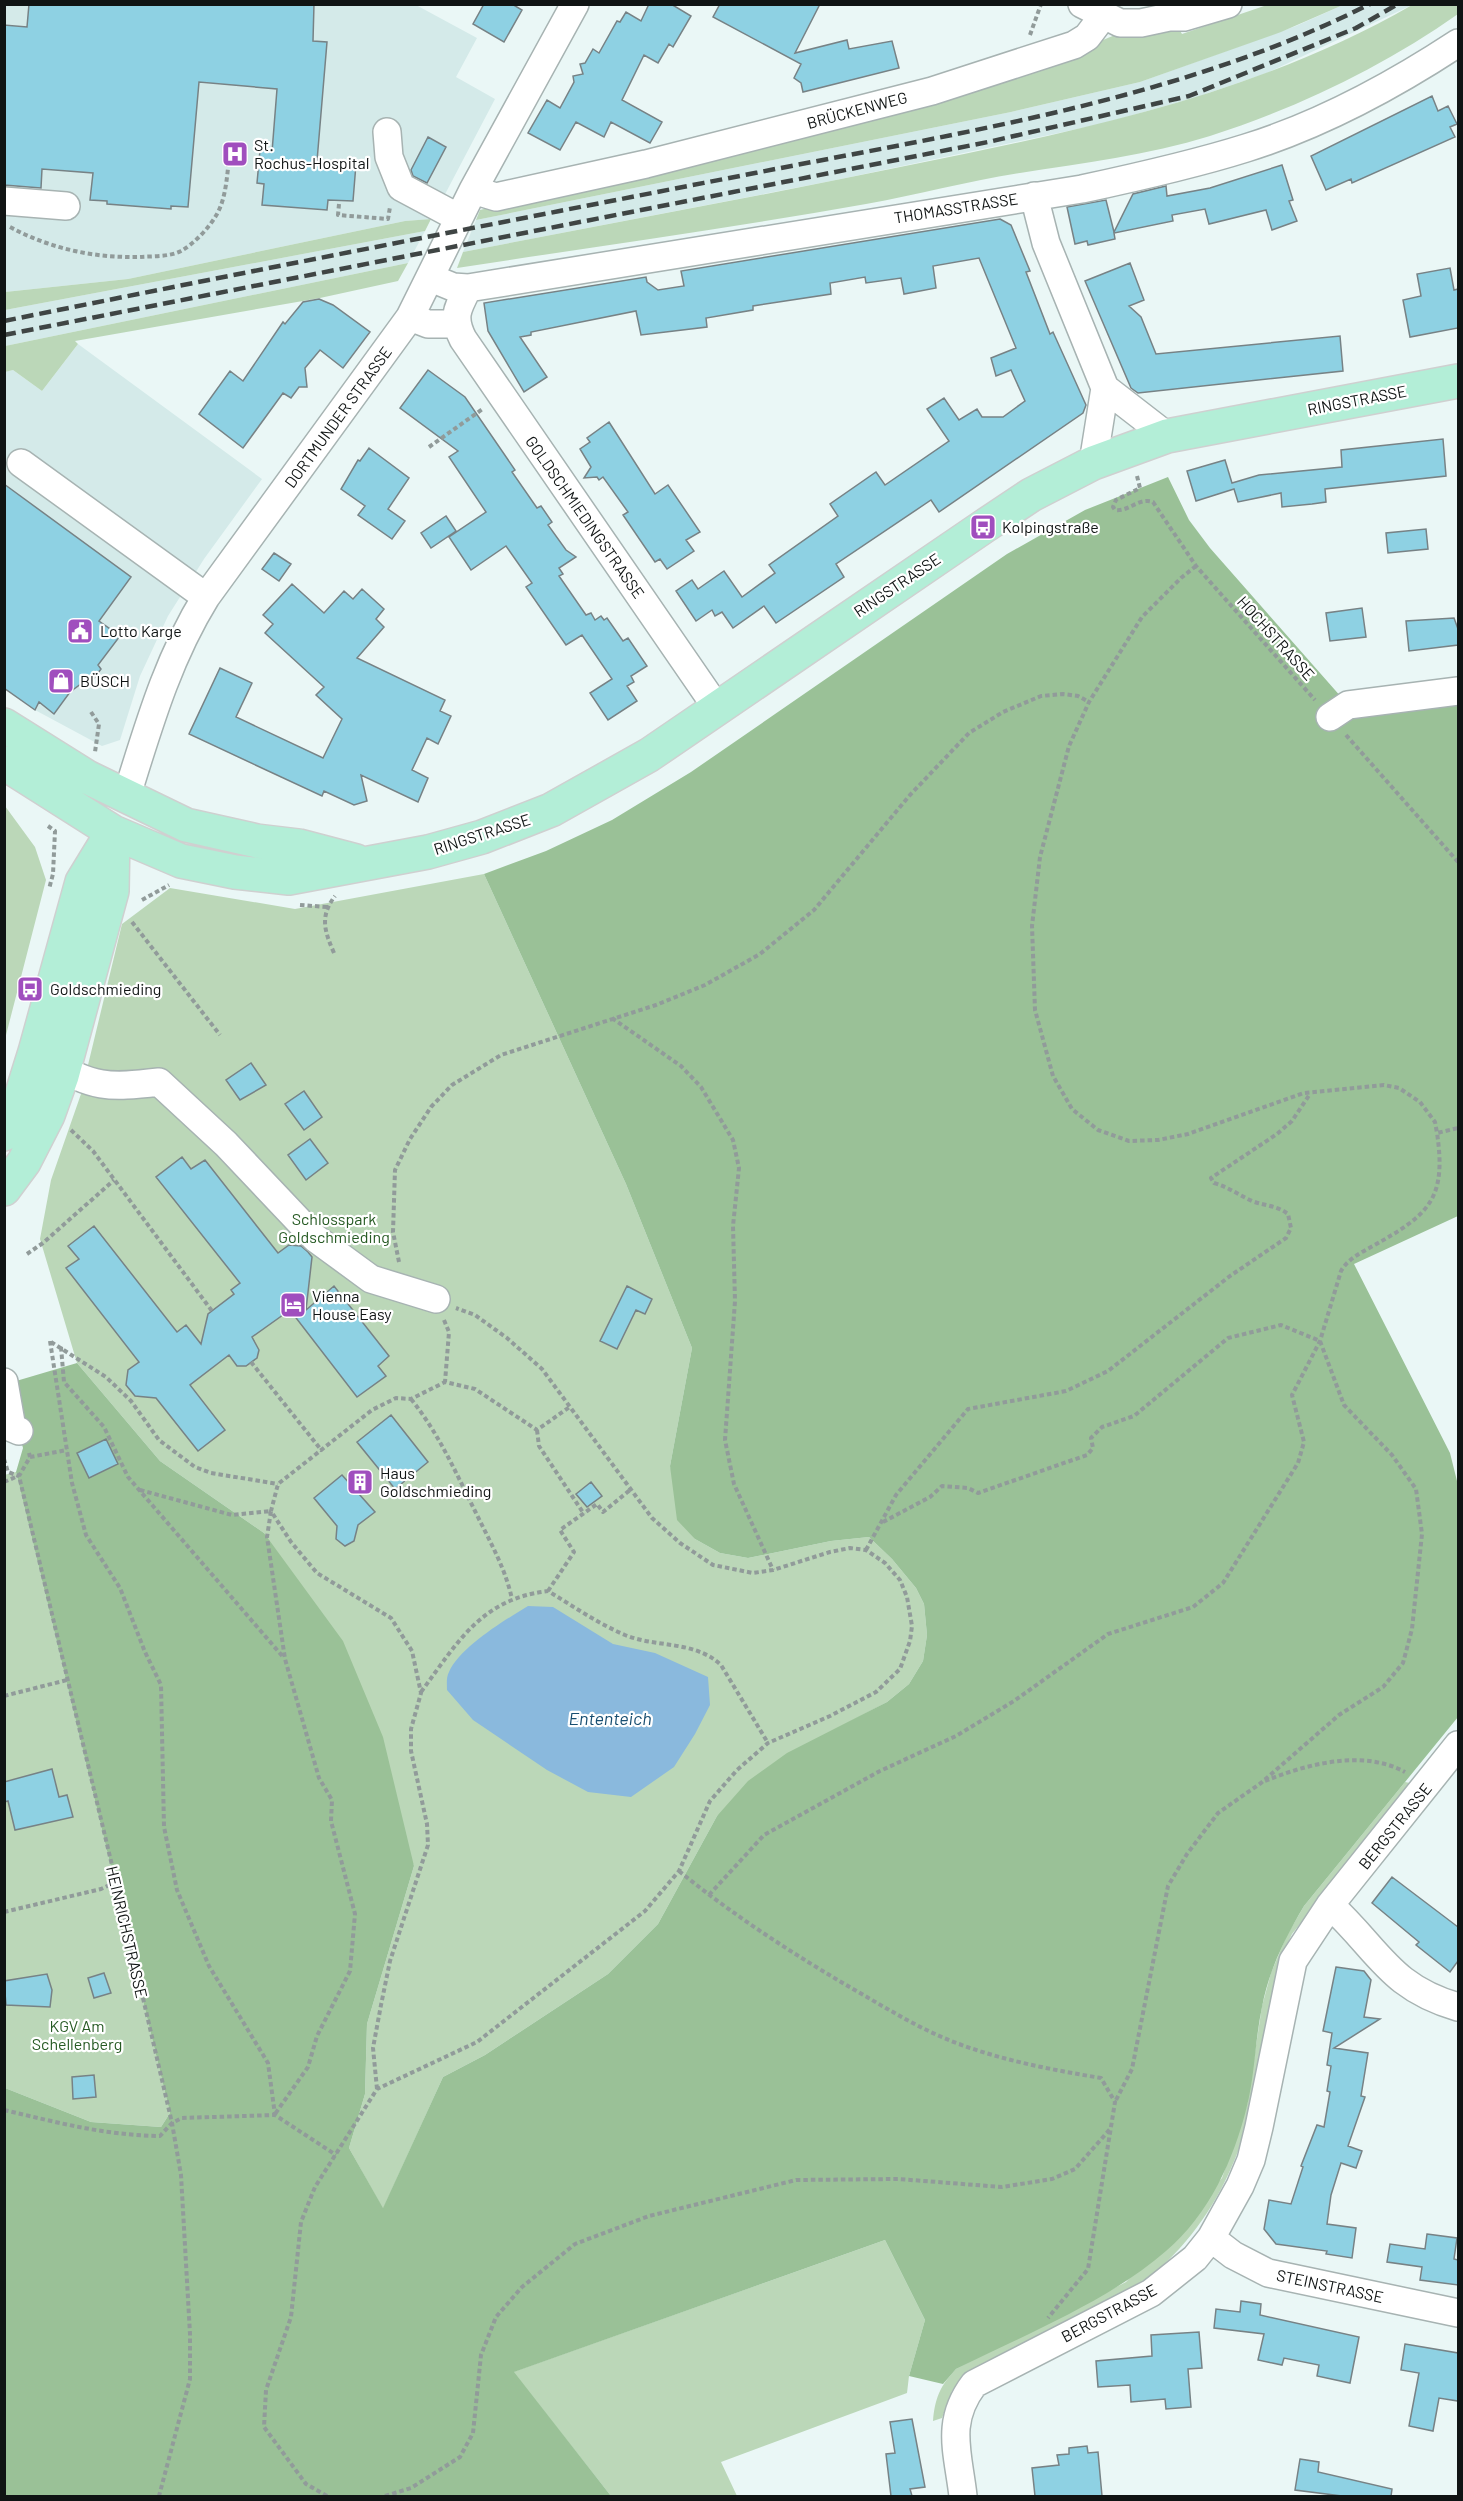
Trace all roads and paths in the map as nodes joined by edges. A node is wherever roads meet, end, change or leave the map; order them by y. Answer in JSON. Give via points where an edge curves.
{"nodes":[{"id":1,"x":575,"y":4,"type":"edge"},
{"id":2,"x":1228,"y":4,"type":"edge"},
{"id":3,"x":1093,"y":10,"type":"edge"},
{"id":4,"x":1458,"y":43,"type":"edge"},
{"id":5,"x":387,"y":132,"type":"dead end"},
{"id":6,"x":230,"y":151,"type":"dead end"},
{"id":7,"x":401,"y":187,"type":"junction"},
{"id":8,"x":473,"y":190,"type":"junction"},
{"id":9,"x":1034,"y":196,"type":"junction"},
{"id":10,"x":4,"y":201,"type":"edge"},
{"id":11,"x":339,"y":204,"type":"dead end"},
{"id":12,"x":66,"y":206,"type":"dead end"},
{"id":13,"x":459,"y":218,"type":"junction"},
{"id":14,"x":4,"y":224,"type":"edge"},
{"id":15,"x":431,"y":278,"type":"junction"},
{"id":16,"x":468,"y":288,"type":"junction"},
{"id":17,"x":410,"y":317,"type":"junction"},
{"id":18,"x":459,"y":331,"type":"junction"},
{"id":19,"x":1458,"y":381,"type":"edge"},
{"id":20,"x":1105,"y":388,"type":"junction"},
{"id":21,"x":502,"y":396,"type":"junction"},
{"id":22,"x":1167,"y":436,"type":"junction"},
{"id":23,"x":429,"y":447,"type":"dead end"},
{"id":24,"x":21,"y":463,"type":"dead end"},
{"id":25,"x":1093,"y":463,"type":"junction"},
{"id":26,"x":1137,"y":474,"type":"dead end"},
{"id":27,"x":1196,"y":566,"type":"junction"},
{"id":28,"x":206,"y":597,"type":"junction"},
{"id":29,"x":92,"y":674,"type":"dead end"},
{"id":30,"x":107,"y":685,"type":"dead end"},
{"id":31,"x":1458,"y":691,"type":"edge"},
{"id":32,"x":1089,"y":702,"type":"junction"},
{"id":33,"x":717,"y":708,"type":"junction"},
{"id":34,"x":91,"y":712,"type":"dead end"},
{"id":35,"x":1330,"y":717,"type":"junction"},
{"id":36,"x":4,"y":725,"type":"edge"},
{"id":37,"x":94,"y":752,"type":"dead end"},
{"id":38,"x":4,"y":763,"type":"edge"},
{"id":39,"x":126,"y":798,"type":"junction"},
{"id":40,"x":113,"y":832,"type":"junction"},
{"id":41,"x":1458,"y":862,"type":"edge"},
{"id":42,"x":365,"y":864,"type":"junction"},
{"id":43,"x":170,"y":885,"type":"dead end"},
{"id":44,"x":337,"y":893,"type":"dead end"},
{"id":45,"x":142,"y":900,"type":"dead end"},
{"id":46,"x":130,"y":918,"type":"dead end"},
{"id":47,"x":334,"y":954,"type":"dead end"},
{"id":48,"x":611,"y":1018,"type":"junction"},
{"id":49,"x":220,"y":1035,"type":"dead end"},
{"id":50,"x":35,"y":1052,"type":"junction"},
{"id":51,"x":71,"y":1068,"type":"junction"},
{"id":52,"x":1310,"y":1094,"type":"junction"},
{"id":53,"x":64,"y":1125,"type":"dead end"},
{"id":54,"x":1458,"y":1128,"type":"edge"},
{"id":55,"x":1437,"y":1133,"type":"junction"},
{"id":56,"x":4,"y":1134,"type":"edge"},
{"id":57,"x":114,"y":1180,"type":"junction"},
{"id":58,"x":4,"y":1189,"type":"edge"},
{"id":59,"x":27,"y":1254,"type":"dead end"},
{"id":60,"x":402,"y":1268,"type":"dead end"},
{"id":61,"x":436,"y":1299,"type":"junction"},
{"id":62,"x":212,"y":1311,"type":"dead end"},
{"id":63,"x":1320,"y":1341,"type":"junction"},
{"id":64,"x":61,"y":1347,"type":"junction"},
{"id":65,"x":251,"y":1362,"type":"dead end"},
{"id":66,"x":4,"y":1382,"type":"edge"},
{"id":67,"x":445,"y":1382,"type":"junction"},
{"id":68,"x":411,"y":1399,"type":"junction"},
{"id":69,"x":571,"y":1406,"type":"junction"},
{"id":70,"x":537,"y":1430,"type":"junction"},
{"id":71,"x":19,"y":1431,"type":"joint"},
{"id":72,"x":67,"y":1450,"type":"junction"},
{"id":73,"x":322,"y":1451,"type":"junction"},
{"id":74,"x":30,"y":1457,"type":"junction"},
{"id":75,"x":4,"y":1459,"type":"edge"},
{"id":76,"x":19,"y":1476,"type":"junction"},
{"id":77,"x":4,"y":1482,"type":"edge"},
{"id":78,"x":278,"y":1484,"type":"junction"},
{"id":79,"x":140,"y":1490,"type":"junction"},
{"id":80,"x":630,"y":1490,"type":"junction"},
{"id":81,"x":272,"y":1511,"type":"junction"},
{"id":82,"x":584,"y":1514,"type":"junction"},
{"id":83,"x":883,"y":1522,"type":"junction"},
{"id":84,"x":866,"y":1550,"type":"junction"},
{"id":85,"x":773,"y":1570,"type":"junction"},
{"id":86,"x":548,"y":1591,"type":"junction"},
{"id":87,"x":512,"y":1599,"type":"junction"},
{"id":88,"x":285,"y":1659,"type":"junction"},
{"id":89,"x":67,"y":1680,"type":"junction"},
{"id":90,"x":421,"y":1693,"type":"junction"},
{"id":91,"x":4,"y":1696,"type":"edge"},
{"id":92,"x":768,"y":1743,"type":"junction"},
{"id":93,"x":1458,"y":1745,"type":"edge"},
{"id":94,"x":1261,"y":1783,"type":"junction"},
{"id":95,"x":1429,"y":1785,"type":"junction"},
{"id":96,"x":679,"y":1871,"type":"junction"},
{"id":97,"x":116,"y":1882,"type":"junction"},
{"id":98,"x":709,"y":1895,"type":"junction"},
{"id":99,"x":1330,"y":1905,"type":"junction"},
{"id":100,"x":4,"y":1912,"type":"edge"},
{"id":101,"x":1458,"y":2007,"type":"edge"},
{"id":102,"x":376,"y":2089,"type":"junction"},
{"id":103,"x":1116,"y":2102,"type":"junction"},
{"id":104,"x":4,"y":2110,"type":"edge"},
{"id":105,"x":274,"y":2115,"type":"junction"},
{"id":106,"x":172,"y":2123,"type":"junction"},
{"id":107,"x":1111,"y":2128,"type":"junction"},
{"id":108,"x":336,"y":2155,"type":"junction"},
{"id":109,"x":1211,"y":2238,"type":"junction"},
{"id":110,"x":1458,"y":2313,"type":"edge"},
{"id":111,"x":1046,"y":2320,"type":"dead end"},
{"id":112,"x":159,"y":2496,"type":"edge"},
{"id":113,"x":327,"y":2496,"type":"edge"},
{"id":114,"x":385,"y":2496,"type":"edge"},
{"id":115,"x":963,"y":2496,"type":"edge"}],
"edges":[{"from":1,"to":8,"type":"street","name":"DORTMUNDER STRASSE"},
{"from":2,"to":3,"type":"street","name":"BRÜCKENWEG","via":[[1184,17],[1141,23],[1120,23]]},
{"from":3,"to":8,"type":"street","name":"BRÜCKENWEG","via":[[1087,37],[1074,45],[932,91],[646,164],[496,197]]},
{"from":4,"to":9,"type":"street","name":"THOMASSTRASSE","via":[[1403,78],[1249,147],[1161,172]]},
{"from":5,"to":7,"type":"street","via":[[389,157]]},
{"from":6,"to":14,"type":"path","via":[[217,214],[201,236],[181,251],[161,256],[88,255],[56,247]]},
{"from":7,"to":11,"type":"path","via":[[390,199],[388,219],[338,215]]},
{"from":7,"to":13,"type":"street"},
{"from":8,"to":13,"type":"street","name":"DORTMUNDER STRASSE"},
{"from":9,"to":16,"type":"street","name":"THOMASSTRASSE"},
{"from":9,"to":20,"type":"street","via":[[1046,243]]},
{"from":10,"to":12,"type":"street"},
{"from":13,"to":15,"type":"street","name":"DORTMUNDER STRASSE"},
{"from":15,"to":16,"type":"street","name":"THOMASSTRASSE"},
{"from":15,"to":17,"type":"street","name":"DORTMUNDER STRASSE"},
{"from":16,"to":18,"type":"street","via":[[456,313]]},
{"from":17,"to":18,"type":"street"},
{"from":17,"to":28,"type":"street","name":"DORTMUNDER STRASSE"},
{"from":18,"to":21,"type":"street","name":"GOLDSCHMIEDINGSTRASSE"},
{"from":19,"to":22,"type":"main road","name":"RINGSTRASSE"},
{"from":20,"to":22,"type":"street"},
{"from":20,"to":25,"type":"street"},
{"from":21,"to":23,"type":"path"},
{"from":21,"to":33,"type":"street","name":"GOLDSCHMIEDINGSTRASSE"},
{"from":22,"to":25,"type":"main road","name":"RINGSTRASSE"},
{"from":24,"to":28,"type":"street"},
{"from":25,"to":33,"type":"main road","name":"RINGSTRASSE","via":[[1021,501]]},
{"from":26,"to":27,"type":"path","name":"HOCHSTRASSE","via":[[1140,488],[1116,500],[1113,507],[1118,512],[1144,501],[1153,502]]},
{"from":27,"to":32,"type":"path","via":[[1142,617]]},
{"from":27,"to":35,"type":"path","name":"HOCHSTRASSE"},
{"from":28,"to":39,"type":"street","name":"DORTMUNDER STRASSE","via":[[174,656]]},
{"from":29,"to":30,"type":"path"},
{"from":31,"to":35,"type":"street","via":[[1348,705]]},
{"from":32,"to":48,"type":"path","via":[[1063,694],[1041,696],[1003,712],[969,733],[910,795],[814,910],[760,954],[705,985]]},
{"from":32,"to":52,"type":"path","via":[[1069,746],[1046,828],[1035,903],[1035,1010],[1053,1076],[1072,1109],[1098,1130],[1129,1141],[1188,1134],[1269,1104]]},
{"from":33,"to":42,"type":"main road","name":"RINGSTRASSE","via":[[649,755],[551,810],[482,837]]},
{"from":34,"to":37,"type":"path","via":[[99,724]]},
{"from":35,"to":41,"type":"path","name":"HOCHSTRASSE"},
{"from":36,"to":39,"type":"main road","name":"RINGSTRASSE"},
{"from":38,"to":40,"type":"main road","name":"RINGSTRASSE"},
{"from":39,"to":40,"type":"main road","name":"DORTMUNDER STRASSE"},
{"from":39,"to":42,"type":"main road","name":"RINGSTRASSE","via":[[186,825],[299,846]]},
{"from":40,"to":42,"type":"main road","name":"RINGSTRASSE","via":[[181,861],[235,872],[289,878]]},
{"from":40,"to":50,"type":"main road","name":"DORTMUNDER STRASSE","via":[[82,882]]},
{"from":40,"to":51,"type":"main road","name":"DORTMUNDER STRASSE","via":[[112,891]]},
{"from":43,"to":45,"type":"path"},
{"from":44,"to":47,"type":"path","via":[[327,907],[323,927]]},
{"from":46,"to":49,"type":"path"},
{"from":48,"to":60,"type":"path","via":[[501,1055],[452,1085],[431,1107],[395,1170],[393,1232]]},
{"from":48,"to":85,"type":"path","via":[[681,1066],[700,1087],[733,1140],[739,1168],[733,1226],[735,1301],[725,1440],[734,1484]]},
{"from":50,"to":51,"type":"street"},
{"from":50,"to":56,"type":"main road","name":"DORTMUNDER STRASSE","via":[[20,1103]]},
{"from":51,"to":58,"type":"main road","name":"DORTMUNDER STRASSE","via":[[24,1162]]},
{"from":51,"to":61,"type":"street","via":[[114,1087],[159,1082],[226,1144],[315,1238],[371,1279]]},
{"from":52,"to":55,"type":"path","via":[[1384,1085],[1399,1088],[1420,1102],[1435,1122]]},
{"from":52,"to":83,"type":"path","via":[[1292,1121],[1277,1134],[1211,1178],[1251,1201],[1273,1205],[1287,1214],[1291,1228],[1286,1238],[1230,1276],[1108,1371],[1066,1391],[968,1409],[896,1495]]},
{"from":53,"to":57,"type":"path","via":[[93,1151]]},
{"from":54,"to":55,"type":"path"},
{"from":55,"to":63,"type":"path","via":[[1441,1168],[1430,1204],[1412,1224],[1346,1263],[1336,1282]]},
{"from":57,"to":59,"type":"path"},
{"from":57,"to":62,"type":"path"},
{"from":61,"to":67,"type":"path","via":[[449,1332]]},
{"from":61,"to":69,"type":"path","via":[[475,1315],[507,1338],[542,1369]]},
{"from":63,"to":83,"type":"path","via":[[1281,1325],[1228,1338],[1134,1416],[1102,1427],[1091,1438],[1093,1448],[1087,1455],[978,1493],[942,1486],[930,1497]]},
{"from":63,"to":94,"type":"path","via":[[1344,1405],[1392,1455],[1416,1489],[1422,1534],[1412,1629],[1403,1663],[1383,1687],[1339,1715]]},
{"from":63,"to":98,"type":"path","via":[[1292,1395],[1304,1442],[1298,1463],[1223,1583],[1193,1607],[1108,1634],[1014,1701],[956,1736],[880,1771],[764,1834]]},
{"from":64,"to":72,"type":"path","via":[[50,1341]]},
{"from":64,"to":78,"type":"path","via":[[106,1377],[131,1401],[159,1440],[195,1467]]},
{"from":64,"to":79,"type":"path","via":[[64,1382],[104,1427],[128,1477]]},
{"from":65,"to":73,"type":"path"},
{"from":66,"to":71,"type":"street","via":[[12,1428]]},
{"from":67,"to":68,"type":"path"},
{"from":67,"to":70,"type":"path","via":[[475,1389]]},
{"from":68,"to":73,"type":"path","via":[[396,1398],[372,1410]]},
{"from":68,"to":87,"type":"path","via":[[432,1425],[454,1464],[506,1572]]},
{"from":69,"to":70,"type":"path"},
{"from":69,"to":80,"type":"path"},
{"from":70,"to":82,"type":"path","via":[[539,1446]]},
{"from":71,"to":74,"type":"path"},
{"from":72,"to":74,"type":"path"},
{"from":72,"to":105,"type":"path","via":[[86,1535],[120,1588],[161,1685],[164,1827],[177,1890],[209,1966],[268,2063]]},
{"from":73,"to":78,"type":"path"},
{"from":74,"to":76,"type":"path"},
{"from":75,"to":76,"type":"path","via":[[8,1472]]},
{"from":76,"to":77,"type":"path"},
{"from":76,"to":89,"type":"path","name":"HEINRICHSTRASSE"},
{"from":78,"to":81,"type":"path"},
{"from":79,"to":81,"type":"path","via":[[232,1515]]},
{"from":79,"to":88,"type":"path"},
{"from":80,"to":82,"type":"path","via":[[603,1512],[597,1504]]},
{"from":80,"to":85,"type":"path","via":[[652,1518],[713,1565],[753,1574]]},
{"from":81,"to":88,"type":"path","via":[[267,1537]]},
{"from":81,"to":90,"type":"path","via":[[317,1573],[391,1618],[412,1651]]},
{"from":82,"to":86,"type":"path","via":[[560,1530],[574,1552]]},
{"from":83,"to":84,"type":"path"},
{"from":84,"to":85,"type":"path","via":[[830,1552]]},
{"from":84,"to":92,"type":"path","via":[[892,1572],[907,1597],[912,1626],[900,1669],[876,1692]]},
{"from":86,"to":87,"type":"path"},
{"from":86,"to":92,"type":"path","via":[[627,1636],[711,1656],[721,1665]]},
{"from":87,"to":90,"type":"path","via":[[478,1620]]},
{"from":88,"to":105,"type":"path","via":[[319,1778],[332,1800],[331,1821],[355,1914],[350,1971],[317,2036],[308,2067]]},
{"from":89,"to":91,"type":"path"},
{"from":89,"to":97,"type":"path","name":"HEINRICHSTRASSE"},
{"from":90,"to":102,"type":"path","via":[[411,1729],[411,1751],[428,1845],[390,1961],[373,2048]]},
{"from":92,"to":96,"type":"path","via":[[736,1770],[710,1801]]},
{"from":93,"to":95,"type":"street","name":"BERGSTRASSE"},
{"from":94,"to":95,"type":"path","via":[[1292,1770],[1358,1761],[1393,1766]]},
{"from":94,"to":103,"type":"path","via":[[1218,1813],[1168,1886],[1132,2069]]},
{"from":95,"to":99,"type":"street","name":"BERGSTRASSE"},
{"from":96,"to":98,"type":"path"},
{"from":96,"to":102,"type":"path","via":[[645,1911],[477,2042]]},
{"from":97,"to":100,"type":"path","via":[[101,1890]]},
{"from":97,"to":106,"type":"path","name":"HEINRICHSTRASSE"},
{"from":98,"to":103,"type":"path","via":[[822,1971],[910,2023],[982,2051],[1049,2070],[1101,2078]]},
{"from":99,"to":101,"type":"street","via":[[1409,1987],[1432,2000]]},
{"from":99,"to":109,"type":"street","name":"BERGSTRASSE","via":[[1293,1961],[1251,2160]]},
{"from":102,"to":108,"type":"path"},
{"from":103,"to":107,"type":"path"},
{"from":104,"to":106,"type":"path","via":[[96,2133],[160,2136]]},
{"from":105,"to":106,"type":"path","via":[[182,2118]]},
{"from":105,"to":108,"type":"path"},
{"from":106,"to":112,"type":"path","name":"HEINRICHSTRASSE","via":[[181,2175],[190,2379]]},
{"from":107,"to":111,"type":"path","via":[[1088,2269]]},
{"from":107,"to":114,"type":"path","via":[[1075,2169],[1052,2179],[1002,2187],[898,2179],[796,2180],[649,2216],[575,2244],[522,2287],[496,2317],[481,2355],[473,2433],[460,2457],[411,2488]]},
{"from":108,"to":113,"type":"path","via":[[315,2187],[301,2222],[291,2317],[266,2390],[264,2427],[306,2484]]},
{"from":109,"to":110,"type":"street","name":"STEINSTRASSE","via":[[1268,2273]]},
{"from":109,"to":115,"type":"street","name":"BERGSTRASSE","via":[[1175,2276],[1151,2293],[974,2384],[957,2410],[955,2425]]}]}
